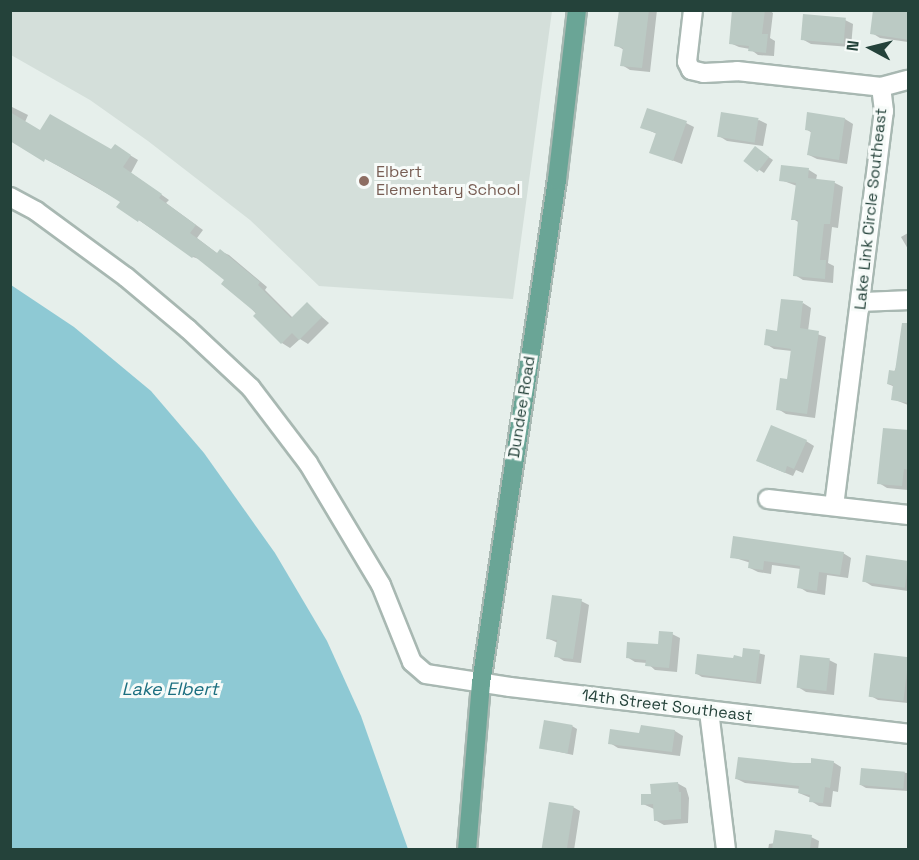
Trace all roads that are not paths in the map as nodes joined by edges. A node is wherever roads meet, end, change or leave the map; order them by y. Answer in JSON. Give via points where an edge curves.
{"nodes":[{"id":1,"x":577,"y":10,"type":"edge"},
{"id":2,"x":693,"y":10,"type":"edge"},
{"id":3,"x":909,"y":80,"type":"edge"},
{"id":4,"x":881,"y":87,"type":"junction"},
{"id":5,"x":10,"y":197,"type":"edge"},
{"id":6,"x":909,"y":300,"type":"edge"},
{"id":7,"x":861,"y":302,"type":"junction"},
{"id":8,"x":768,"y":499,"type":"dead end"},
{"id":9,"x":834,"y":506,"type":"junction"},
{"id":10,"x":909,"y":515,"type":"edge"},
{"id":11,"x":481,"y":683,"type":"junction"},
{"id":12,"x":710,"y":711,"type":"junction"},
{"id":13,"x":909,"y":734,"type":"edge"},
{"id":14,"x":467,"y":849,"type":"edge"},
{"id":15,"x":726,"y":849,"type":"edge"}],
"edges":[{"from":1,"to":11,"type":"main road","name":"Dundee Road","via":[[557,180]]},
{"from":2,"to":4,"type":"street","name":"Lake Link Circle Southeast","via":[[687,62],[692,70],[737,71]]},
{"from":3,"to":4,"type":"street"},
{"from":4,"to":7,"type":"street","name":"Lake Link Circle Southeast","via":[[884,111]]},
{"from":5,"to":11,"type":"street","name":"14th Street Southeast","via":[[36,211],[126,277],[251,388],[308,463],[381,585],[412,662],[426,674]]},
{"from":6,"to":7,"type":"street"},
{"from":7,"to":9,"type":"street","name":"Lake Link Circle Southeast"},
{"from":8,"to":9,"type":"street"},
{"from":9,"to":10,"type":"street"},
{"from":11,"to":12,"type":"street","name":"14th Street Southeast"},
{"from":11,"to":14,"type":"main road","name":"Dundee Road"},
{"from":12,"to":13,"type":"street","name":"14th Street Southeast"},
{"from":12,"to":15,"type":"street"}]}
